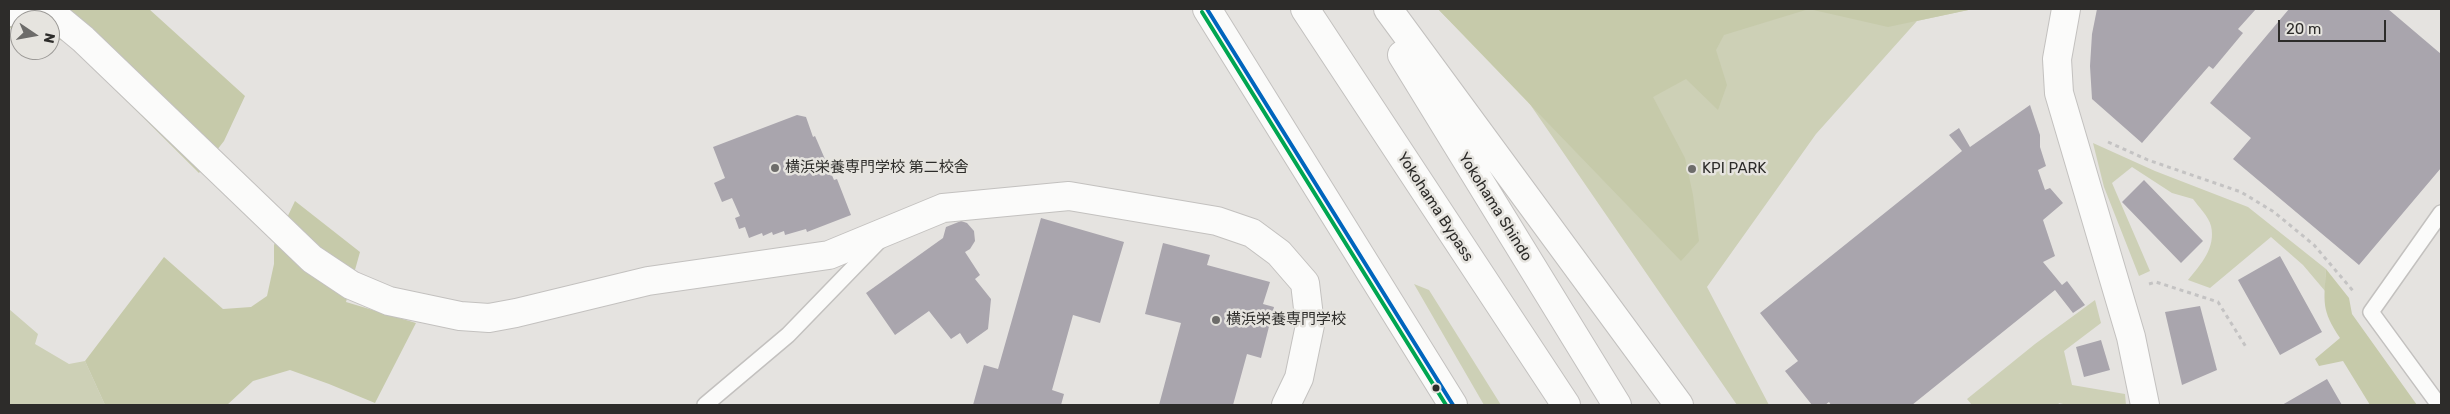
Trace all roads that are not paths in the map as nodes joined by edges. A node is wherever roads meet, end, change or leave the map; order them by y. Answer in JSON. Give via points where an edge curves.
{"nodes":[{"id":1,"x":22,"y":9,"type":"edge"},
{"id":2,"x":40,"y":9,"type":"edge"},
{"id":3,"x":1207,"y":9,"type":"edge"},
{"id":4,"x":1305,"y":9,"type":"edge"},
{"id":5,"x":1373,"y":9,"type":"edge"},
{"id":6,"x":1388,"y":9,"type":"edge"},
{"id":7,"x":2066,"y":9,"type":"edge"},
{"id":8,"x":9,"y":12,"type":"edge"},
{"id":9,"x":2441,"y":213,"type":"edge"},
{"id":10,"x":891,"y":228,"type":"junction"},
{"id":11,"x":705,"y":405,"type":"edge"},
{"id":12,"x":1286,"y":405,"type":"edge"},
{"id":13,"x":1453,"y":405,"type":"edge"},
{"id":14,"x":1566,"y":405,"type":"edge"},
{"id":15,"x":1617,"y":405,"type":"edge"},
{"id":16,"x":1679,"y":405,"type":"edge"},
{"id":17,"x":2145,"y":405,"type":"edge"},
{"id":18,"x":2439,"y":405,"type":"edge"}],
"edges":[{"from":1,"to":8,"type":"main road"},
{"from":2,"to":10,"type":"main road","via":[[54,15],[83,39],[312,260],[351,284],[389,301],[419,309],[489,318],[648,281],[828,255]]},
{"from":3,"to":13,"type":"main road"},
{"from":4,"to":14,"type":"main road","name":"Yokohama Bypass"},
{"from":5,"to":15,"type":"main road","name":"Yokohama Shindo"},
{"from":6,"to":16,"type":"main road"},
{"from":7,"to":17,"type":"main road","via":[[2057,58],[2059,94],[2131,337]]},
{"from":9,"to":18,"type":"lane","via":[[2371,312]]},
{"from":10,"to":11,"type":"lane","via":[[788,335]]},
{"from":10,"to":12,"type":"main road","via":[[943,208],[1069,196],[1217,221],[1252,233],[1278,254],[1305,283],[1310,325],[1299,378]]}]}
